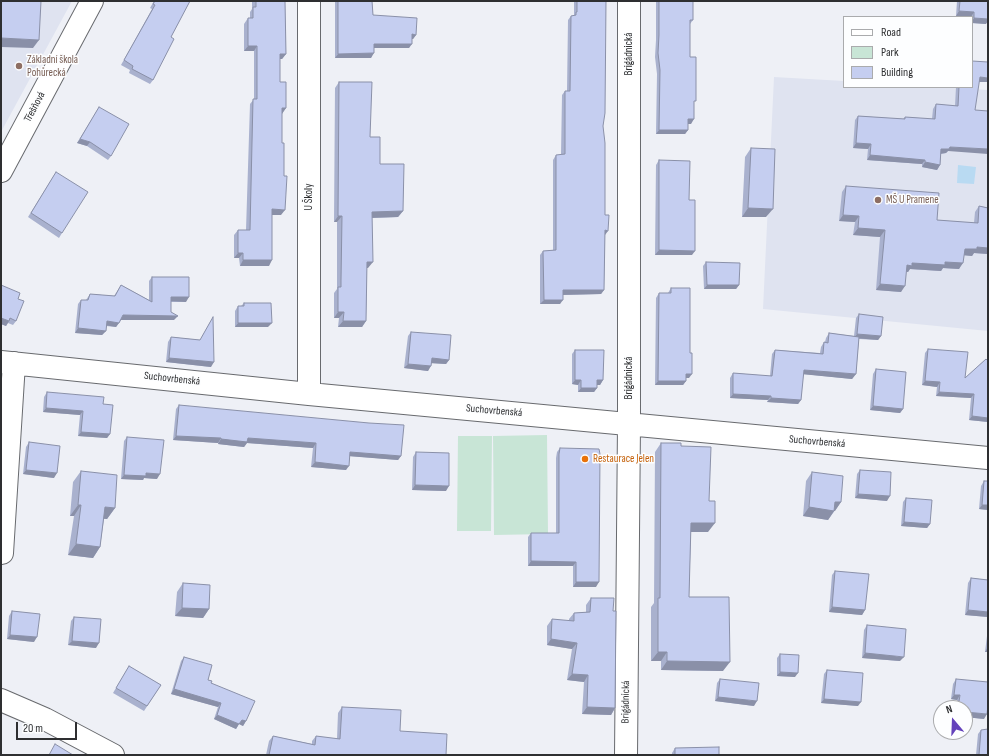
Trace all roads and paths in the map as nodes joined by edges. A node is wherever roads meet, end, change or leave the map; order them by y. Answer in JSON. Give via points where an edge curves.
{"nodes":[{"id":1,"x":92,"y":1,"type":"edge"},
{"id":2,"x":309,"y":1,"type":"edge"},
{"id":3,"x":629,"y":1,"type":"edge"},
{"id":4,"x":1,"y":171,"type":"edge"},
{"id":5,"x":7,"y":362,"type":"edge"},
{"id":6,"x":309,"y":394,"type":"junction"},
{"id":7,"x":629,"y":424,"type":"junction"},
{"id":8,"x":988,"y":458,"type":"edge"},
{"id":9,"x":2,"y":553,"type":"edge"},
{"id":10,"x":1,"y":700,"type":"edge"},
{"id":11,"x":113,"y":755,"type":"edge"},
{"id":12,"x":626,"y":755,"type":"edge"}],
"edges":[{"from":1,"to":4,"type":"street","name":"Třešňová"},
{"from":2,"to":6,"type":"street","name":"U Školy"},
{"from":3,"to":7,"type":"street","name":"Brigádnická"},
{"from":5,"to":6,"type":"street","name":"Suchovrbenská"},
{"from":5,"to":9,"type":"street"},
{"from":6,"to":7,"type":"street","name":"Suchovrbenská"},
{"from":7,"to":8,"type":"street","name":"Suchovrbenská"},
{"from":7,"to":12,"type":"street","name":"Brigádnická"},
{"from":10,"to":11,"type":"street","via":[[45,719]]}]}
